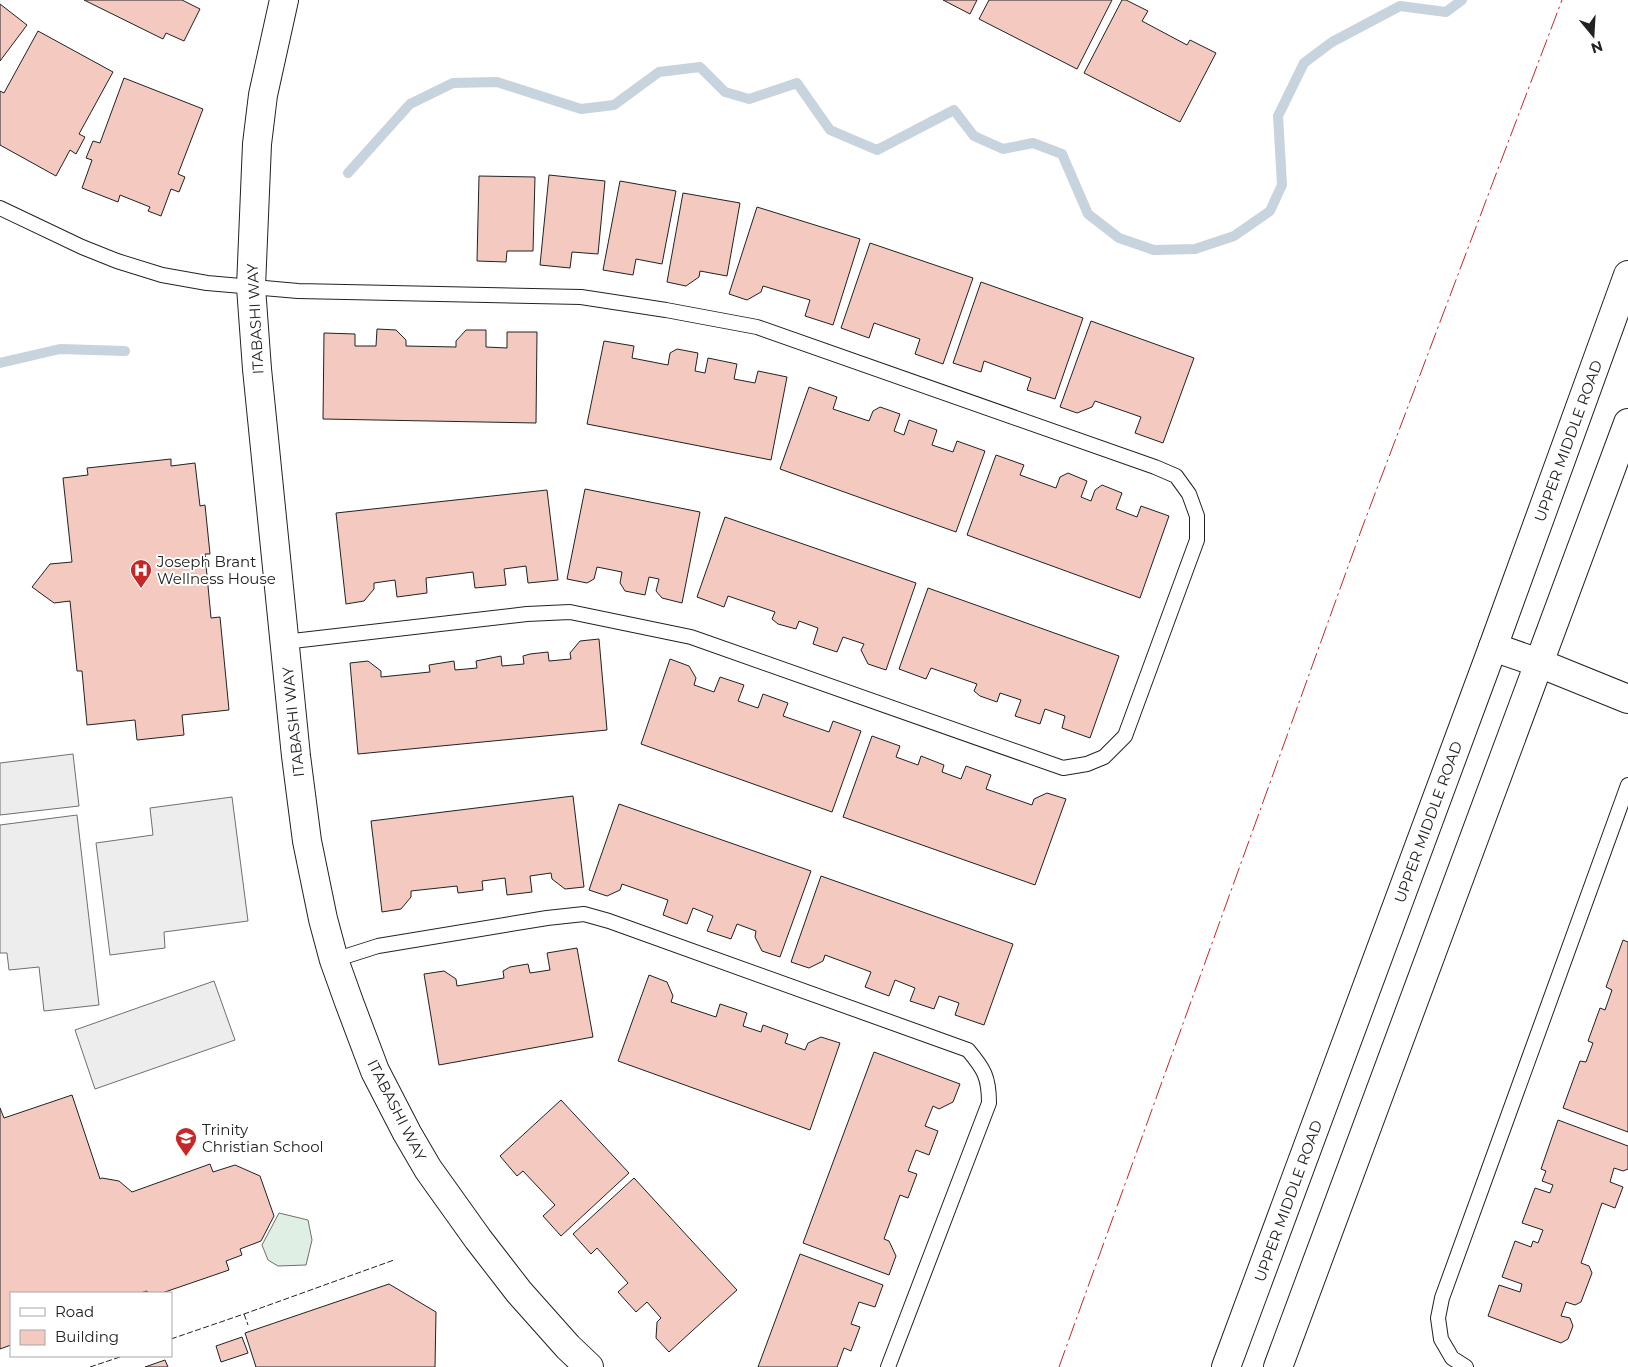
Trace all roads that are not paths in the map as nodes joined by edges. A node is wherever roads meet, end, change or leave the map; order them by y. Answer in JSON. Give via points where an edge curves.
{"nodes":[{"id":1,"x":284,"y":0,"type":"edge"},
{"id":2,"x":0,"y":208,"type":"edge"},
{"id":3,"x":1628,"y":275,"type":"edge"},
{"id":4,"x":251,"y":287,"type":"junction"},
{"id":5,"x":1628,"y":423,"type":"edge"},
{"id":6,"x":284,"y":642,"type":"junction"},
{"id":7,"x":1493,"y":647,"type":"junction"},
{"id":8,"x":1539,"y":663,"type":"junction"},
{"id":9,"x":1628,"y":699,"type":"edge"},
{"id":10,"x":1628,"y":785,"type":"edge"},
{"id":11,"x":334,"y":960,"type":"junction"},
{"id":12,"x":589,"y":1367,"type":"edge"},
{"id":13,"x":888,"y":1367,"type":"edge"},
{"id":14,"x":1226,"y":1367,"type":"edge"},
{"id":15,"x":1278,"y":1367,"type":"edge"},
{"id":16,"x":1466,"y":1367,"type":"edge"}],
"edges":[{"from":1,"to":4,"type":"main road","name":"ITABASHI WAY","via":[[263,95],[257,144]]},
{"from":2,"to":4,"type":"lane","via":[[117,261],[162,275]]},
{"from":3,"to":7,"type":"main road","name":"UPPER MIDDLE ROAD"},
{"from":4,"to":6,"type":"main road","name":"ITABASHI WAY"},
{"from":4,"to":6,"type":"lane","via":[[298,291],[581,297],[757,328],[1155,467],[1176,476],[1189,494],[1197,516],[1197,540],[1125,736],[1104,756],[1086,764],[1063,768],[691,638],[570,612]]},
{"from":5,"to":8,"type":"main road"},
{"from":6,"to":11,"type":"main road","name":"ITABASHI WAY","via":[[307,841]]},
{"from":7,"to":8,"type":"main road"},
{"from":7,"to":14,"type":"main road","name":"UPPER MIDDLE ROAD"},
{"from":8,"to":9,"type":"main road"},
{"from":8,"to":15,"type":"main road"},
{"from":10,"to":16,"type":"lane","via":[[1442,1298],[1438,1318],[1441,1339],[1452,1358]]},
{"from":11,"to":12,"type":"main road","name":"ITABASHI WAY","via":[[375,1071],[428,1169],[519,1292]]},
{"from":11,"to":13,"type":"lane","via":[[378,946],[584,914],[968,1050],[982,1068],[989,1087],[989,1103]]}]}
